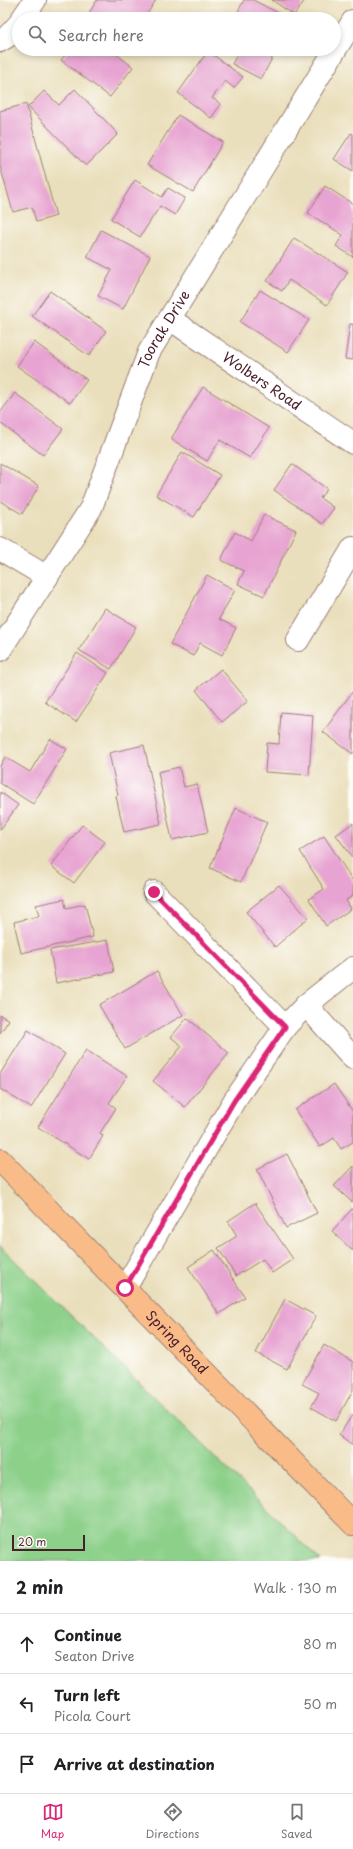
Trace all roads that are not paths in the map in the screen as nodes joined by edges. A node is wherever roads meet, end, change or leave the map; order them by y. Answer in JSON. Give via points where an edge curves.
{"nodes":[{"id":1,"x":35,"y":0,"type":"edge"},
{"id":2,"x":27,"y":12,"type":"edge"},
{"id":3,"x":353,"y":21,"type":"edge"},
{"id":4,"x":12,"y":32,"type":"edge"},
{"id":5,"x":0,"y":41,"type":"edge"},
{"id":6,"x":341,"y":41,"type":"edge"},
{"id":7,"x":332,"y":56,"type":"edge"},
{"id":8,"x":170,"y":319,"type":"junction"},
{"id":9,"x":353,"y":443,"type":"edge"},
{"id":10,"x":353,"y":548,"type":"edge"},
{"id":11,"x":0,"y":549,"type":"edge"},
{"id":12,"x":46,"y":577,"type":"junction"},
{"id":13,"x":298,"y":640,"type":"dead end"},
{"id":14,"x":0,"y":650,"type":"edge"},
{"id":15,"x":154,"y":892,"type":"dead end"},
{"id":16,"x":353,"y":968,"type":"edge"},
{"id":17,"x":306,"y":1005,"type":"junction"},
{"id":18,"x":285,"y":1027,"type":"junction"},
{"id":19,"x":353,"y":1058,"type":"edge"},
{"id":20,"x":0,"y":1160,"type":"edge"},
{"id":21,"x":125,"y":1288,"type":"junction"},
{"id":22,"x":353,"y":1524,"type":"edge"}],
"edges":[{"from":1,"to":2,"type":"street"},
{"from":3,"to":6,"type":"street","name":"Toorak Drive"},
{"from":4,"to":5,"type":"street"},
{"from":7,"to":8,"type":"street","name":"Toorak Drive"},
{"from":8,"to":9,"type":"street","name":"Wolbers Road"},
{"from":8,"to":12,"type":"street","name":"Toorak Drive","via":[[149,352],[91,508]]},
{"from":10,"to":13,"type":"street"},
{"from":11,"to":12,"type":"street"},
{"from":12,"to":14,"type":"street","name":"Toorak Drive"},
{"from":15,"to":18,"type":"street"},
{"from":16,"to":17,"type":"street"},
{"from":17,"to":18,"type":"street"},
{"from":17,"to":19,"type":"street"},
{"from":18,"to":21,"type":"street","via":[[234,1101]]},
{"from":20,"to":21,"type":"main road","name":"Spring Road"},
{"from":21,"to":22,"type":"main road","name":"Spring Road"}]}
